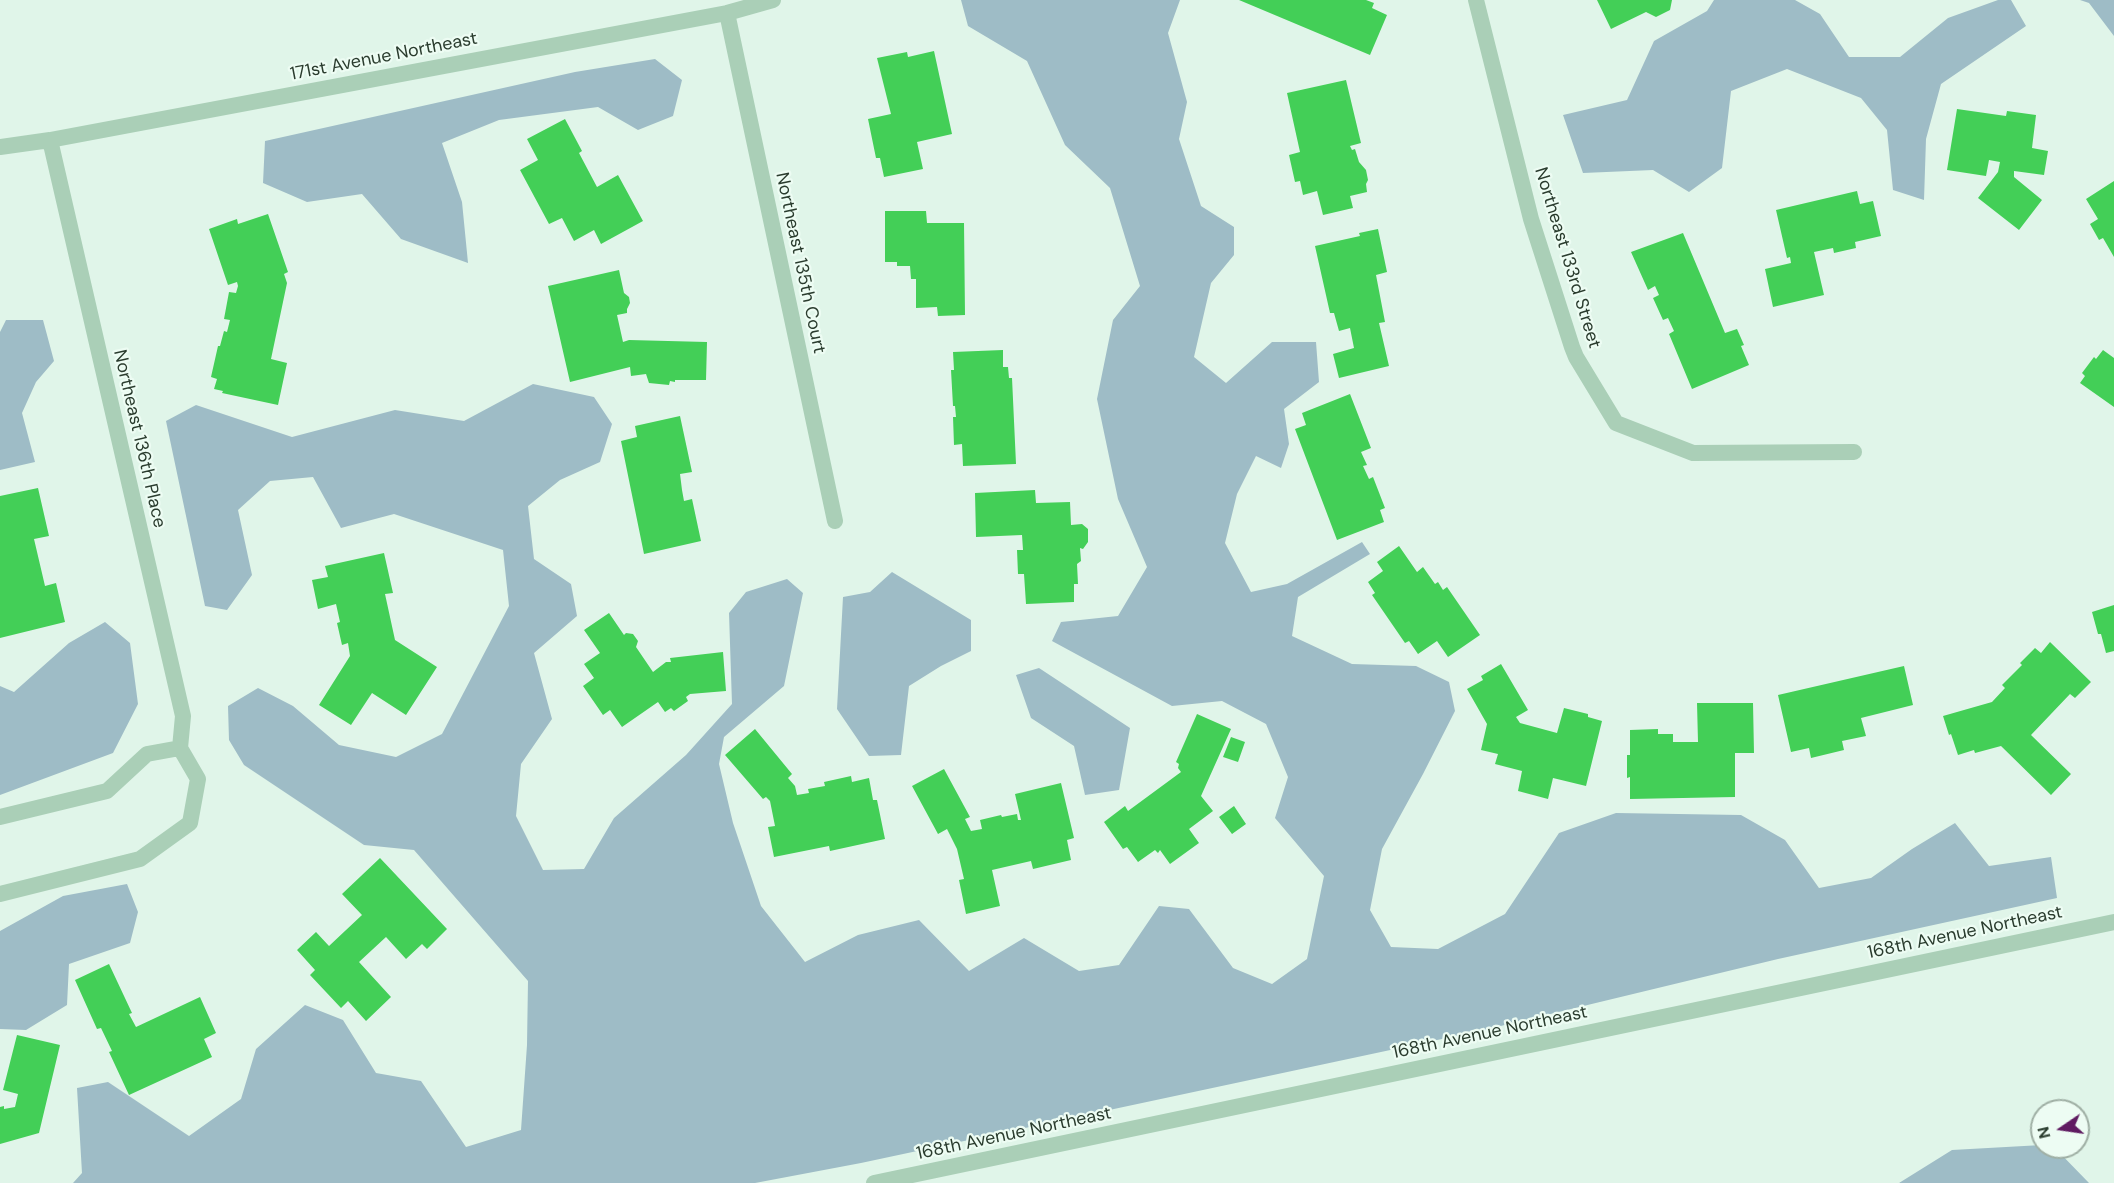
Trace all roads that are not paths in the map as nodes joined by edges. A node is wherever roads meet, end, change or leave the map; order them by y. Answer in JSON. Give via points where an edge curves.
{"nodes":[{"id":1,"x":773,"y":0,"type":"edge"},
{"id":2,"x":1476,"y":0,"type":"edge"},
{"id":3,"x":727,"y":13,"type":"junction"},
{"id":4,"x":50,"y":140,"type":"junction"},
{"id":5,"x":0,"y":147,"type":"edge"},
{"id":6,"x":1854,"y":452,"type":"dead end"},
{"id":7,"x":835,"y":521,"type":"dead end"},
{"id":8,"x":180,"y":748,"type":"junction"},
{"id":9,"x":0,"y":817,"type":"edge"},
{"id":10,"x":0,"y":894,"type":"edge"},
{"id":11,"x":2114,"y":922,"type":"edge"},
{"id":12,"x":918,"y":1178,"type":"edge"},
{"id":13,"x":873,"y":1183,"type":"edge"}],
"edges":[{"from":1,"to":3,"type":"street","name":"171st Avenue Northeast"},
{"from":2,"to":6,"type":"street","name":"Northeast 133rd Street","via":[[1531,219],[1572,347],[1616,423],[1693,453]]},
{"from":3,"to":4,"type":"street","name":"171st Avenue Northeast"},
{"from":3,"to":7,"type":"street","name":"Northeast 135th Court"},
{"from":4,"to":5,"type":"street","name":"171st Avenue Northeast"},
{"from":4,"to":8,"type":"street","name":"Northeast 136th Place","via":[[183,716]]},
{"from":8,"to":9,"type":"street","via":[[147,754],[106,792]]},
{"from":8,"to":10,"type":"street","via":[[198,779],[189,823],[140,859]]},
{"from":11,"to":12,"type":"street","name":"168th Avenue Northeast"},
{"from":12,"to":13,"type":"street","name":"168th Avenue Northeast"}]}
